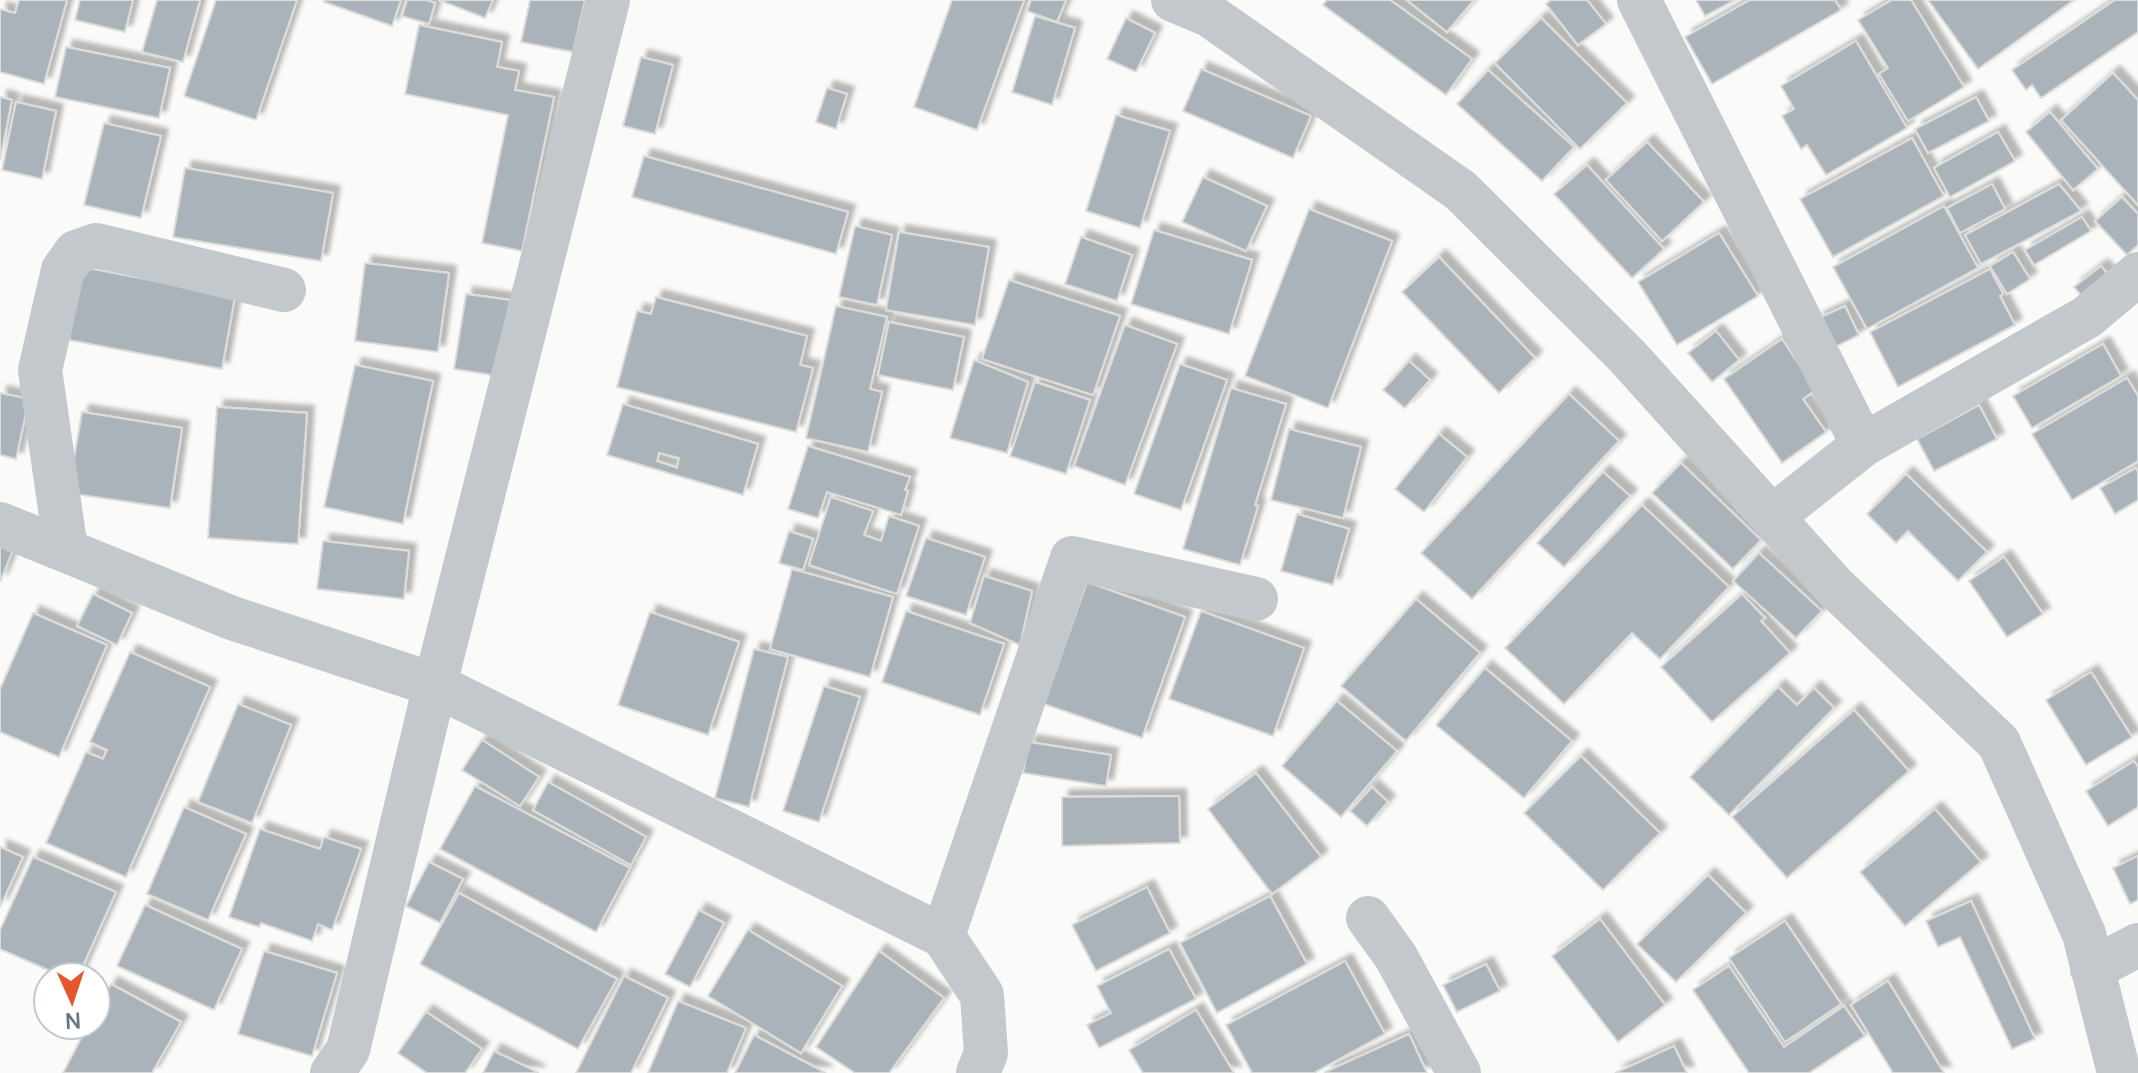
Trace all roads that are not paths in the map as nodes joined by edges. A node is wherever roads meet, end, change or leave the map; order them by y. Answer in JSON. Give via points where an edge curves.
{"nodes":[{"id":1,"x":608,"y":0,"type":"edge"},
{"id":2,"x":1173,"y":0,"type":"edge"},
{"id":3,"x":1639,"y":0,"type":"edge"},
{"id":4,"x":2138,"y":274,"type":"edge"},
{"id":5,"x":284,"y":290,"type":"dead end"},
{"id":6,"x":1863,"y":445,"type":"junction"},
{"id":7,"x":1772,"y":517,"type":"junction"},
{"id":8,"x":0,"y":524,"type":"edge"},
{"id":9,"x":66,"y":550,"type":"junction"},
{"id":10,"x":1256,"y":599,"type":"dead end"},
{"id":11,"x":435,"y":685,"type":"junction"},
{"id":12,"x":1368,"y":918,"type":"dead end"},
{"id":13,"x":943,"y":936,"type":"junction"},
{"id":14,"x":2138,"y":945,"type":"edge"},
{"id":15,"x":2092,"y":969,"type":"junction"},
{"id":16,"x":332,"y":1073,"type":"edge"},
{"id":17,"x":978,"y":1073,"type":"edge"},
{"id":18,"x":1459,"y":1073,"type":"edge"},
{"id":19,"x":2119,"y":1073,"type":"edge"}],
"edges":[{"from":1,"to":11,"type":"street"},
{"from":2,"to":7,"type":"street","via":[[1209,15],[1460,190],[1627,356]]},
{"from":3,"to":6,"type":"street"},
{"from":4,"to":6,"type":"street","via":[[2087,317]]},
{"from":5,"to":9,"type":"street","via":[[96,245],[76,252],[63,270],[40,370]]},
{"from":6,"to":7,"type":"street"},
{"from":7,"to":15,"type":"street","via":[[1834,586],[1999,743],[2084,934]]},
{"from":8,"to":9,"type":"street"},
{"from":9,"to":11,"type":"street","via":[[232,618]]},
{"from":10,"to":13,"type":"street","via":[[1072,558]]},
{"from":11,"to":13,"type":"street"},
{"from":11,"to":16,"type":"street","via":[[348,1050]]},
{"from":12,"to":18,"type":"street","via":[[1396,957]]},
{"from":13,"to":17,"type":"street","via":[[982,995],[986,1053]]},
{"from":14,"to":15,"type":"street"},
{"from":15,"to":19,"type":"street"}]}
